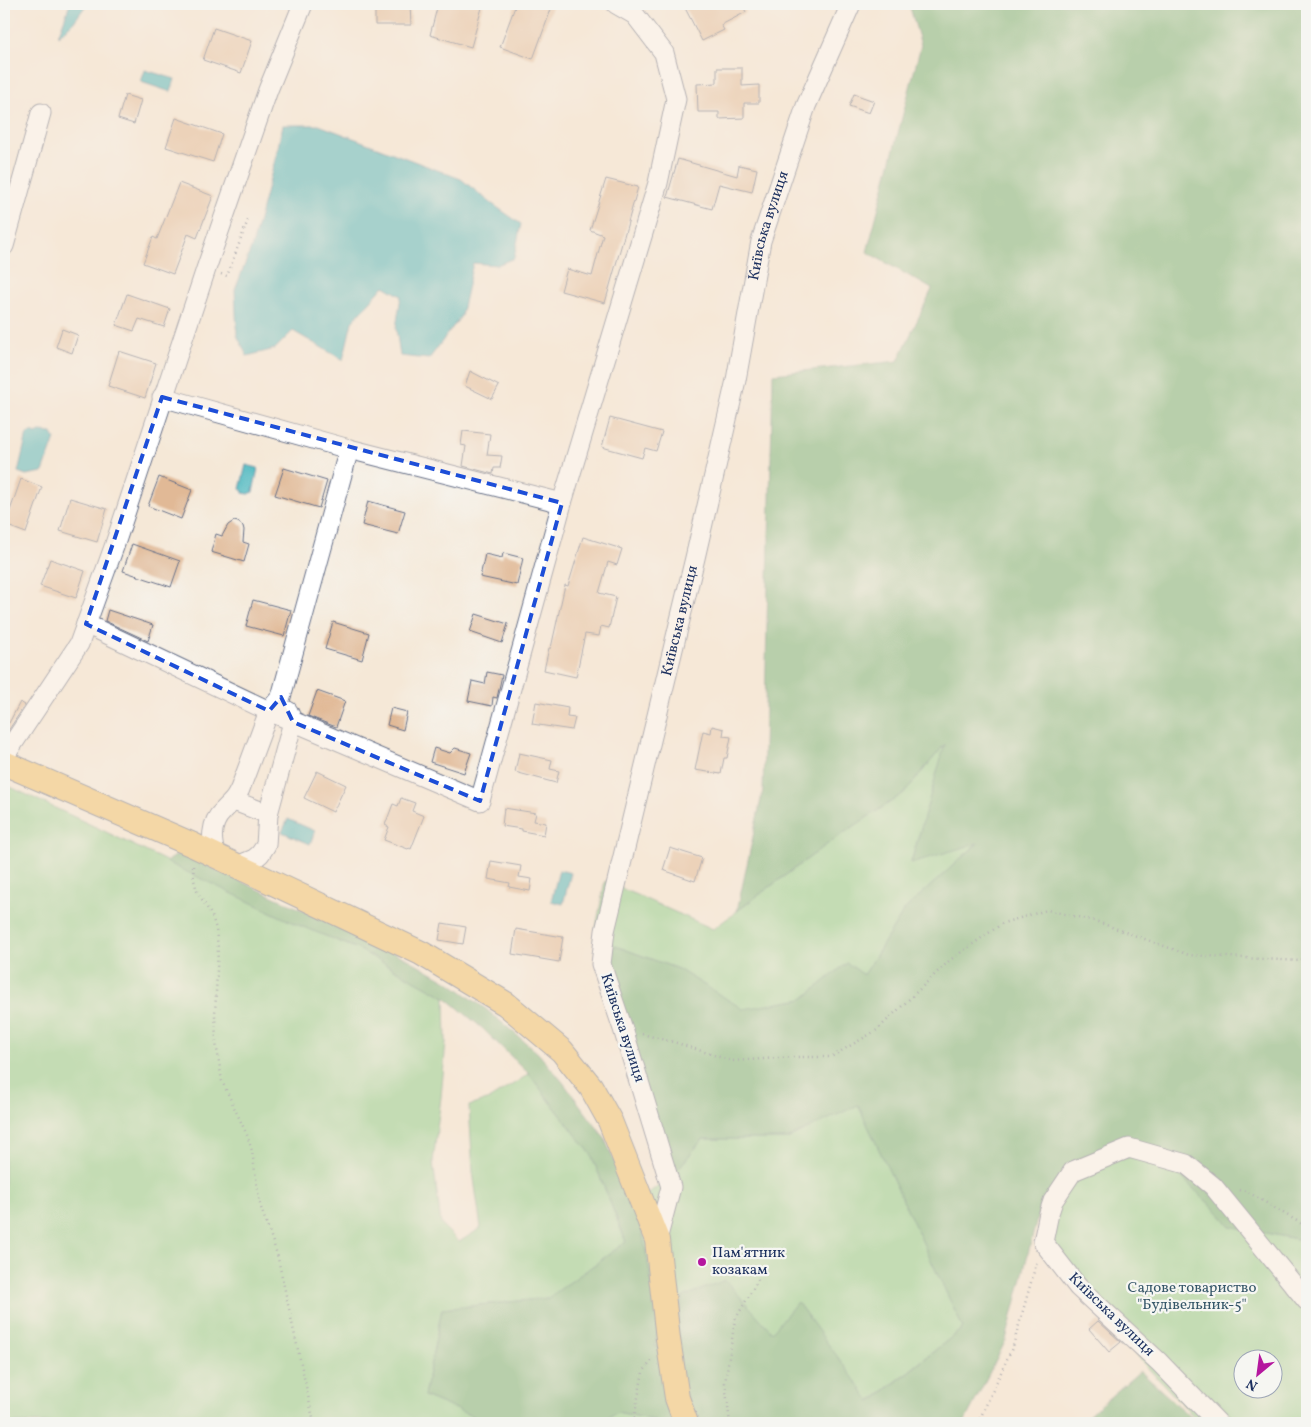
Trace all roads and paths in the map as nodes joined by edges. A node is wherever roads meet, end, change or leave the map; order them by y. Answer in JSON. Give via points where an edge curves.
{"nodes":[{"id":1,"x":303,"y":4,"type":"edge"},
{"id":2,"x":616,"y":4,"type":"edge"},
{"id":3,"x":851,"y":4,"type":"edge"},
{"id":4,"x":41,"y":113,"type":"dead end"},
{"id":5,"x":248,"y":220,"type":"dead end"},
{"id":6,"x":4,"y":246,"type":"edge"},
{"id":7,"x":206,"y":269,"type":"junction"},
{"id":8,"x":162,"y":396,"type":"junction"},
{"id":9,"x":349,"y":449,"type":"junction"},
{"id":10,"x":562,"y":503,"type":"junction"},
{"id":11,"x":86,"y":624,"type":"junction"},
{"id":12,"x":282,"y":697,"type":"junction"},
{"id":13,"x":269,"y":711,"type":"junction"},
{"id":14,"x":293,"y":722,"type":"junction"},
{"id":15,"x":4,"y":757,"type":"edge"},
{"id":16,"x":4,"y":763,"type":"edge"},
{"id":17,"x":234,"y":801,"type":"junction"},
{"id":18,"x":268,"y":814,"type":"junction"},
{"id":19,"x":193,"y":845,"type":"junction"},
{"id":20,"x":227,"y":861,"type":"junction"},
{"id":21,"x":1307,"y":956,"type":"edge"},
{"id":22,"x":623,"y":1029,"type":"junction"},
{"id":23,"x":1213,"y":1186,"type":"junction"},
{"id":24,"x":1307,"y":1227,"type":"edge"},
{"id":25,"x":657,"y":1240,"type":"junction"},
{"id":26,"x":1043,"y":1242,"type":"junction"},
{"id":27,"x":759,"y":1278,"type":"dead end"},
{"id":28,"x":1307,"y":1301,"type":"edge"},
{"id":29,"x":668,"y":1339,"type":"junction"},
{"id":30,"x":314,"y":1423,"type":"edge"},
{"id":31,"x":633,"y":1423,"type":"edge"},
{"id":32,"x":686,"y":1423,"type":"edge"},
{"id":33,"x":730,"y":1423,"type":"edge"},
{"id":34,"x":978,"y":1423,"type":"edge"},
{"id":35,"x":1218,"y":1423,"type":"edge"}],
"edges":[{"from":1,"to":7,"type":"street","via":[[268,90]]},
{"from":2,"to":10,"type":"street","via":[[635,15],[664,53],[676,99],[658,183]]},
{"from":3,"to":22,"type":"street","name":"Київська вулиця","via":[[806,106],[762,241],[736,380],[605,931],[601,964]]},
{"from":4,"to":6,"type":"street"},
{"from":5,"to":7,"type":"path","via":[[227,276]]},
{"from":7,"to":8,"type":"street"},
{"from":8,"to":9,"type":"street"},
{"from":8,"to":11,"type":"street"},
{"from":9,"to":10,"type":"street"},
{"from":9,"to":12,"type":"street"},
{"from":10,"to":14,"type":"street","via":[[480,801]]},
{"from":11,"to":13,"type":"street"},
{"from":11,"to":15,"type":"street","via":[[79,644]]},
{"from":12,"to":13,"type":"street"},
{"from":12,"to":14,"type":"street"},
{"from":13,"to":14,"type":"street"},
{"from":13,"to":17,"type":"street"},
{"from":14,"to":18,"type":"street"},
{"from":16,"to":19,"type":"main road"},
{"from":17,"to":18,"type":"street"},
{"from":17,"to":20,"type":"street","via":[[216,818],[212,829],[213,846]]},
{"from":18,"to":20,"type":"street","via":[[266,845],[260,854],[254,859]]},
{"from":19,"to":20,"type":"main road"},
{"from":19,"to":30,"type":"path","via":[[197,892],[212,916],[216,930],[216,1043],[222,1081],[252,1151],[260,1205],[277,1254]]},
{"from":20,"to":25,"type":"main road","via":[[421,953],[506,1004],[562,1050],[591,1087],[610,1121]]},
{"from":21,"to":22,"type":"path","via":[[1300,961],[1189,955],[1095,921],[1047,910],[1003,923],[950,960],[877,1030],[831,1057],[732,1061]]},
{"from":22,"to":25,"type":"street","name":"Київська вулиця","via":[[671,1187]]},
{"from":23,"to":24,"type":"path","via":[[1246,1191]]},
{"from":23,"to":26,"type":"street","via":[[1186,1164],[1130,1148],[1074,1171],[1053,1201]]},
{"from":23,"to":28,"type":"street"},
{"from":25,"to":29,"type":"main road"},
{"from":26,"to":34,"type":"path","via":[[1014,1346]]},
{"from":26,"to":35,"type":"street","name":"Київська вулиця","via":[[1078,1287],[1159,1362]]},
{"from":27,"to":33,"type":"path","via":[[734,1320],[725,1383]]},
{"from":29,"to":31,"type":"path","via":[[643,1372]]},
{"from":29,"to":32,"type":"main road","via":[[677,1398]]}]}
